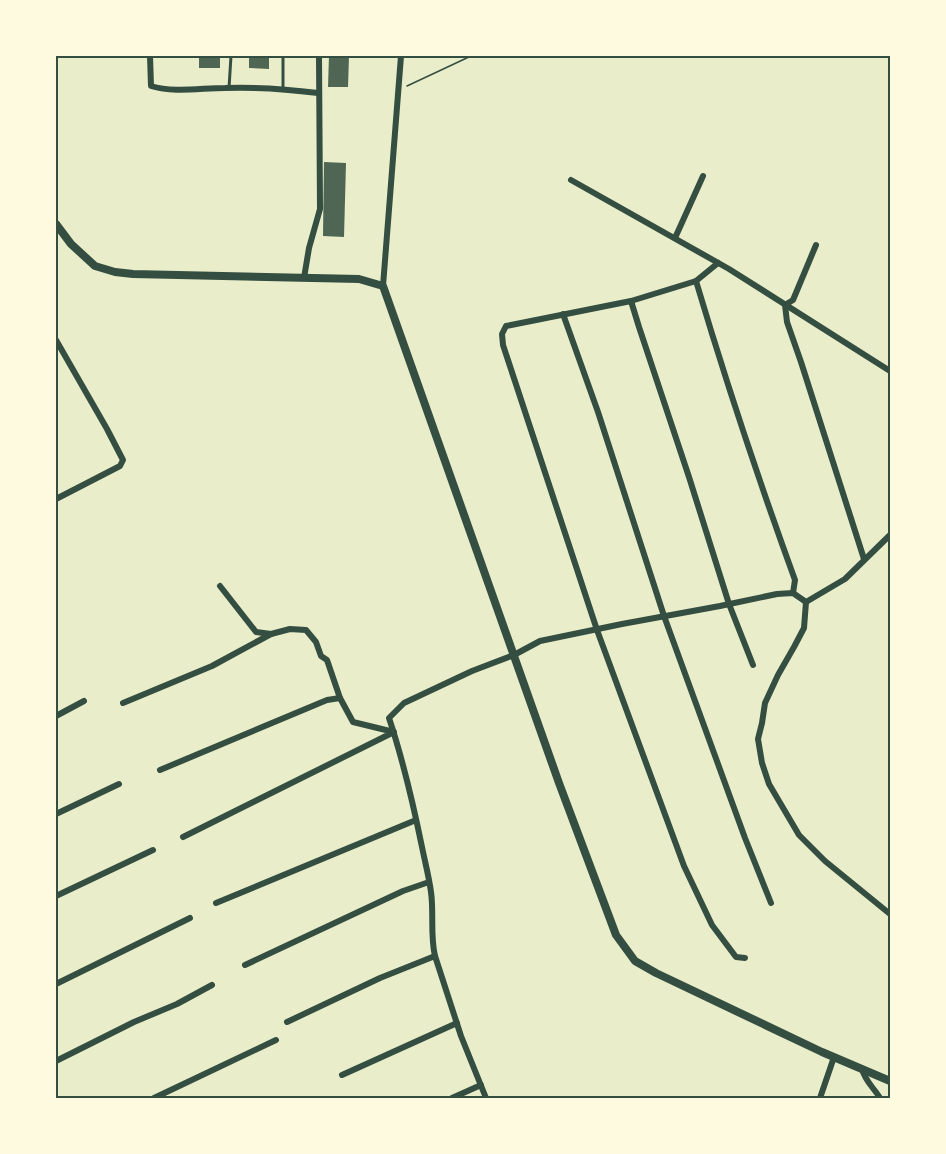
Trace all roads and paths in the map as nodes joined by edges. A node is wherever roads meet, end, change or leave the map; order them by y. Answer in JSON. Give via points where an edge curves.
{"nodes":[{"id":1,"x":150,"y":56,"type":"edge"},
{"id":2,"x":231,"y":56,"type":"edge"},
{"id":3,"x":283,"y":56,"type":"edge"},
{"id":4,"x":319,"y":56,"type":"edge"},
{"id":5,"x":401,"y":56,"type":"edge"},
{"id":6,"x":471,"y":56,"type":"edge"},
{"id":7,"x":229,"y":88,"type":"junction"},
{"id":8,"x":283,"y":89,"type":"junction"},
{"id":9,"x":398,"y":90,"type":"junction"},
{"id":10,"x":318,"y":93,"type":"junction"},
{"id":11,"x":703,"y":177,"type":"dead end"},
{"id":12,"x":571,"y":180,"type":"dead end"},
{"id":13,"x":56,"y":224,"type":"edge"},
{"id":14,"x":675,"y":238,"type":"junction"},
{"id":15,"x":816,"y":245,"type":"dead end"},
{"id":16,"x":718,"y":263,"type":"junction"},
{"id":17,"x":304,"y":278,"type":"junction"},
{"id":18,"x":696,"y":281,"type":"junction"},
{"id":19,"x":383,"y":286,"type":"junction"},
{"id":20,"x":631,"y":301,"type":"junction"},
{"id":21,"x":785,"y":305,"type":"junction"},
{"id":22,"x":563,"y":315,"type":"junction"},
{"id":23,"x":56,"y":340,"type":"edge"},
{"id":24,"x":891,"y":371,"type":"edge"},
{"id":25,"x":56,"y":500,"type":"edge"},
{"id":26,"x":891,"y":535,"type":"edge"},
{"id":27,"x":864,"y":560,"type":"junction"},
{"id":28,"x":220,"y":586,"type":"dead end"},
{"id":29,"x":793,"y":593,"type":"junction"},
{"id":30,"x":806,"y":602,"type":"junction"},
{"id":31,"x":729,"y":604,"type":"junction"},
{"id":32,"x":664,"y":616,"type":"junction"},
{"id":33,"x":597,"y":630,"type":"junction"},
{"id":34,"x":271,"y":634,"type":"junction"},
{"id":35,"x":514,"y":654,"type":"junction"},
{"id":36,"x":753,"y":665,"type":"dead end"},
{"id":37,"x":340,"y":698,"type":"junction"},
{"id":38,"x":84,"y":701,"type":"dead end"},
{"id":39,"x":123,"y":703,"type":"dead end"},
{"id":40,"x":56,"y":716,"type":"edge"},
{"id":41,"x":394,"y":732,"type":"junction"},
{"id":42,"x":160,"y":770,"type":"dead end"},
{"id":43,"x":119,"y":784,"type":"dead end"},
{"id":44,"x":56,"y":814,"type":"edge"},
{"id":45,"x":417,"y":820,"type":"junction"},
{"id":46,"x":183,"y":837,"type":"dead end"},
{"id":47,"x":153,"y":850,"type":"dead end"},
{"id":48,"x":429,"y":882,"type":"junction"},
{"id":49,"x":56,"y":896,"type":"edge"},
{"id":50,"x":216,"y":903,"type":"dead end"},
{"id":51,"x":771,"y":903,"type":"dead end"},
{"id":52,"x":891,"y":914,"type":"edge"},
{"id":53,"x":190,"y":918,"type":"dead end"},
{"id":54,"x":435,"y":956,"type":"junction"},
{"id":55,"x":746,"y":958,"type":"dead end"},
{"id":56,"x":245,"y":965,"type":"dead end"},
{"id":57,"x":56,"y":984,"type":"edge"},
{"id":58,"x":212,"y":985,"type":"dead end"},
{"id":59,"x":287,"y":1022,"type":"dead end"},
{"id":60,"x":457,"y":1023,"type":"junction"},
{"id":61,"x":276,"y":1040,"type":"dead end"},
{"id":62,"x":834,"y":1057,"type":"junction"},
{"id":63,"x":56,"y":1061,"type":"edge"},
{"id":64,"x":862,"y":1069,"type":"junction"},
{"id":65,"x":342,"y":1075,"type":"dead end"},
{"id":66,"x":891,"y":1081,"type":"edge"},
{"id":67,"x":481,"y":1085,"type":"junction"},
{"id":68,"x":154,"y":1098,"type":"edge"},
{"id":69,"x":452,"y":1098,"type":"edge"},
{"id":70,"x":486,"y":1098,"type":"edge"},
{"id":71,"x":820,"y":1098,"type":"edge"},
{"id":72,"x":880,"y":1098,"type":"edge"}],
"edges":[{"from":1,"to":7,"type":"street","via":[[151,86]]},
{"from":2,"to":7,"type":"lane"},
{"from":3,"to":8,"type":"lane"},
{"from":4,"to":10,"type":"street"},
{"from":5,"to":9,"type":"street"},
{"from":6,"to":9,"type":"path"},
{"from":7,"to":8,"type":"street"},
{"from":8,"to":10,"type":"street"},
{"from":9,"to":19,"type":"street"},
{"from":10,"to":17,"type":"street","via":[[320,208]]},
{"from":11,"to":14,"type":"street"},
{"from":12,"to":14,"type":"street"},
{"from":13,"to":17,"type":"street","via":[[95,266],[114,272]]},
{"from":14,"to":16,"type":"street"},
{"from":15,"to":21,"type":"street","via":[[793,300]]},
{"from":16,"to":18,"type":"street"},
{"from":16,"to":21,"type":"street"},
{"from":17,"to":19,"type":"street","via":[[359,279]]},
{"from":18,"to":20,"type":"street"},
{"from":18,"to":29,"type":"street","via":[[795,580]]},
{"from":19,"to":35,"type":"street"},
{"from":20,"to":22,"type":"street"},
{"from":20,"to":31,"type":"street"},
{"from":21,"to":24,"type":"street"},
{"from":21,"to":27,"type":"street","via":[[787,322]]},
{"from":22,"to":32,"type":"street"},
{"from":22,"to":33,"type":"street","via":[[506,326],[503,345]]},
{"from":23,"to":25,"type":"street","via":[[123,460],[120,466]]},
{"from":26,"to":27,"type":"street"},
{"from":27,"to":30,"type":"street","via":[[845,579]]},
{"from":28,"to":34,"type":"street","via":[[256,632]]},
{"from":29,"to":30,"type":"street"},
{"from":29,"to":31,"type":"street"},
{"from":30,"to":52,"type":"street","via":[[804,628],[765,703],[758,739],[762,763],[769,784],[799,835]]},
{"from":31,"to":32,"type":"street"},
{"from":31,"to":36,"type":"street"},
{"from":32,"to":33,"type":"street"},
{"from":32,"to":51,"type":"street"},
{"from":33,"to":35,"type":"street","via":[[540,642]]},
{"from":33,"to":55,"type":"street","via":[[684,866],[712,925],[736,957]]},
{"from":34,"to":37,"type":"street","via":[[306,630],[327,660]]},
{"from":34,"to":39,"type":"street","via":[[212,666]]},
{"from":35,"to":41,"type":"street","via":[[404,703],[389,718]]},
{"from":35,"to":62,"type":"street","via":[[616,935],[634,961]]},
{"from":37,"to":41,"type":"street","via":[[354,722]]},
{"from":37,"to":42,"type":"street"},
{"from":38,"to":40,"type":"street"},
{"from":41,"to":45,"type":"street"},
{"from":41,"to":46,"type":"street"},
{"from":43,"to":44,"type":"street"},
{"from":45,"to":48,"type":"street"},
{"from":45,"to":50,"type":"street"},
{"from":47,"to":49,"type":"street"},
{"from":48,"to":54,"type":"street"},
{"from":48,"to":56,"type":"street"},
{"from":53,"to":57,"type":"street"},
{"from":54,"to":59,"type":"street"},
{"from":54,"to":60,"type":"street"},
{"from":58,"to":63,"type":"street"},
{"from":60,"to":65,"type":"street"},
{"from":60,"to":67,"type":"street"},
{"from":61,"to":68,"type":"street"},
{"from":62,"to":64,"type":"street"},
{"from":62,"to":71,"type":"street"},
{"from":64,"to":66,"type":"street"},
{"from":64,"to":72,"type":"street"},
{"from":67,"to":69,"type":"street"},
{"from":67,"to":70,"type":"street"}]}
